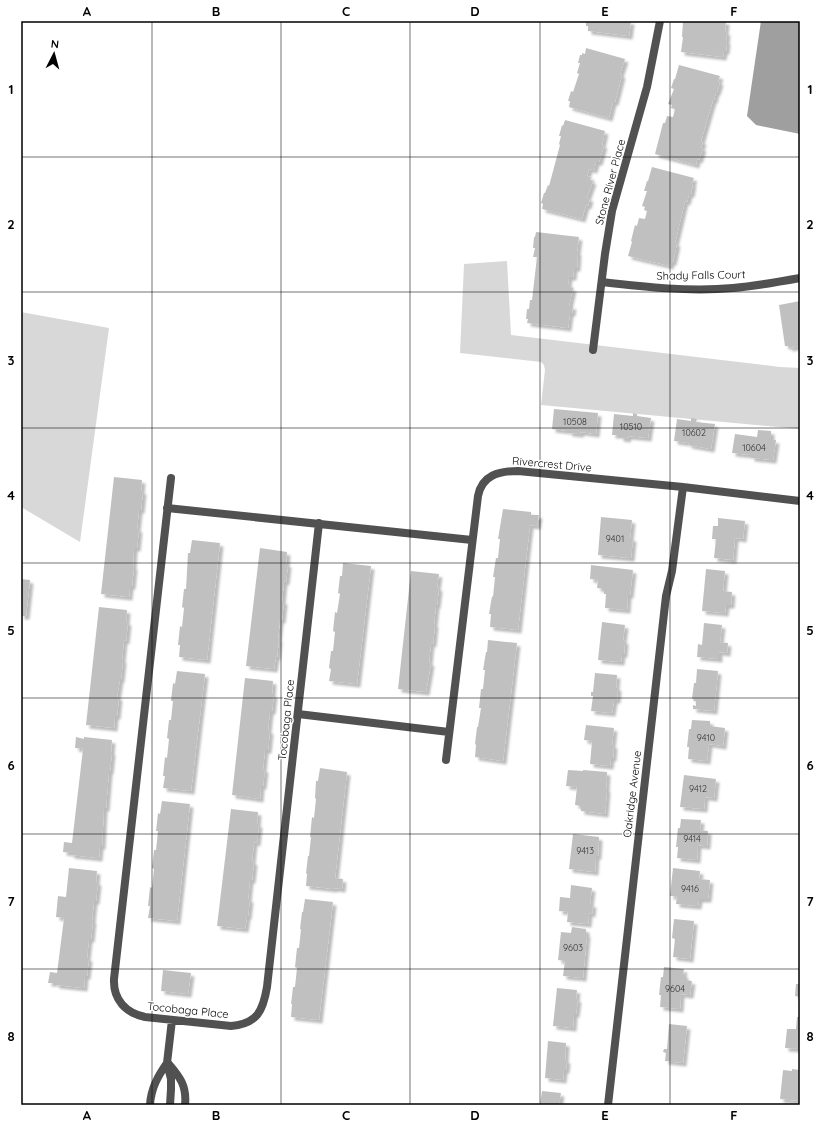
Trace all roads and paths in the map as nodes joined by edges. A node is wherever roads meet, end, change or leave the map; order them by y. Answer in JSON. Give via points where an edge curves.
{"nodes":[{"id":1,"x":660,"y":21,"type":"edge"},
{"id":2,"x":800,"y":278,"type":"edge"},
{"id":3,"x":602,"y":282,"type":"junction"},
{"id":4,"x":593,"y":350,"type":"dead end"},
{"id":5,"x":171,"y":478,"type":"dead end"},
{"id":6,"x":684,"y":487,"type":"junction"},
{"id":7,"x":800,"y":501,"type":"edge"},
{"id":8,"x":167,"y":508,"type":"junction"},
{"id":9,"x":319,"y":523,"type":"junction"},
{"id":10,"x":472,"y":540,"type":"junction"},
{"id":11,"x":298,"y":714,"type":"junction"},
{"id":12,"x":449,"y":732,"type":"junction"},
{"id":13,"x":446,"y":760,"type":"dead end"},
{"id":14,"x":172,"y":1020,"type":"junction"},
{"id":15,"x":168,"y":1063,"type":"junction"},
{"id":16,"x":150,"y":1105,"type":"edge"},
{"id":17,"x":170,"y":1105,"type":"edge"},
{"id":18,"x":185,"y":1105,"type":"edge"},
{"id":19,"x":608,"y":1105,"type":"edge"}],
"edges":[{"from":1,"to":3,"type":"street","name":"Stone River Place","via":[[647,88],[612,211]]},
{"from":2,"to":3,"type":"street","name":"Shady Falls Court","via":[[732,288],[699,289],[657,288]]},
{"from":3,"to":4,"type":"street","name":"Stone River Place"},
{"from":5,"to":8,"type":"street","name":"Tocobaga Place"},
{"from":6,"to":7,"type":"street","name":"Rivercrest Drive"},
{"from":6,"to":10,"type":"street","name":"Rivercrest Drive","via":[[518,471],[497,473],[479,490]]},
{"from":6,"to":19,"type":"street","name":"Oakridge Avenue","via":[[666,596]]},
{"from":8,"to":9,"type":"street"},
{"from":8,"to":14,"type":"street","name":"Tocobaga Place","via":[[113,984],[116,997],[131,1012],[145,1018]]},
{"from":9,"to":10,"type":"street"},
{"from":9,"to":11,"type":"street","name":"Tocobaga Place"},
{"from":10,"to":12,"type":"street","name":"Rivercrest Drive"},
{"from":11,"to":12,"type":"street"},
{"from":11,"to":14,"type":"street","name":"Tocobaga Place","via":[[267,987],[262,1008],[249,1022],[241,1025]]},
{"from":12,"to":13,"type":"street","name":"Rivercrest Drive"},
{"from":14,"to":15,"type":"street"},
{"from":15,"to":16,"type":"street","via":[[154,1086]]},
{"from":15,"to":17,"type":"street","via":[[171,1078]]},
{"from":15,"to":18,"type":"street","via":[[182,1082],[186,1093]]}]}
